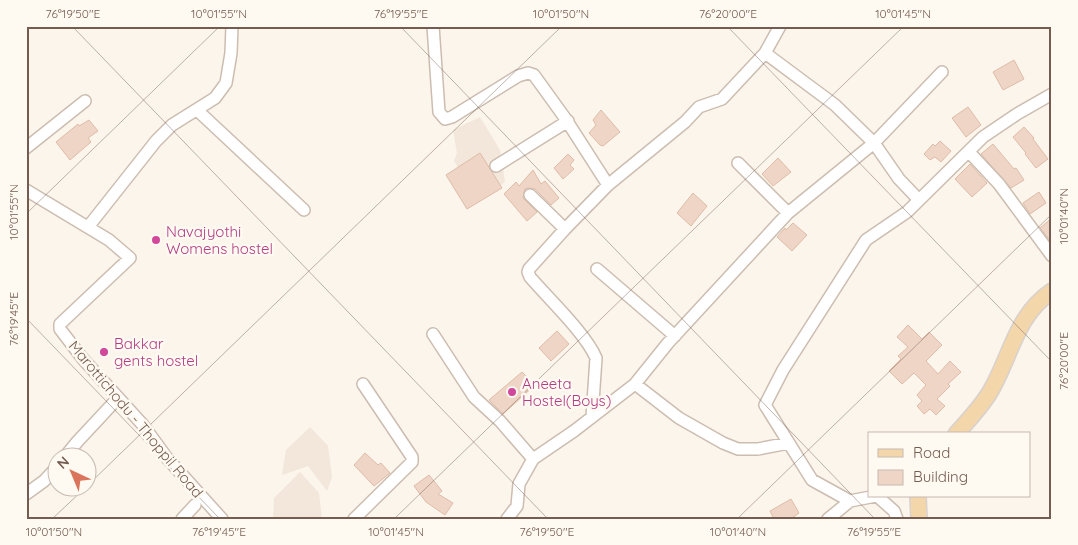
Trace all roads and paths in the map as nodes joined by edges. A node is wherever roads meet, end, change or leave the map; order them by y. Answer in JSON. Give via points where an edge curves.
{"nodes":[{"id":1,"x":232,"y":26,"type":"edge"},
{"id":2,"x":433,"y":26,"type":"edge"},
{"id":3,"x":780,"y":26,"type":"edge"},
{"id":4,"x":765,"y":53,"type":"junction"},
{"id":5,"x":942,"y":72,"type":"dead end"},
{"id":6,"x":1052,"y":94,"type":"edge"},
{"id":7,"x":85,"y":101,"type":"dead end"},
{"id":8,"x":197,"y":110,"type":"junction"},
{"id":9,"x":568,"y":121,"type":"junction"},
{"id":10,"x":874,"y":143,"type":"junction"},
{"id":11,"x":26,"y":148,"type":"edge"},
{"id":12,"x":969,"y":152,"type":"junction"},
{"id":13,"x":738,"y":163,"type":"dead end"},
{"id":14,"x":496,"y":166,"type":"dead end"},
{"id":15,"x":608,"y":185,"type":"junction"},
{"id":16,"x":26,"y":190,"type":"edge"},
{"id":17,"x":530,"y":195,"type":"dead end"},
{"id":18,"x":919,"y":200,"type":"junction"},
{"id":19,"x":304,"y":210,"type":"dead end"},
{"id":20,"x":788,"y":212,"type":"junction"},
{"id":21,"x":88,"y":227,"type":"junction"},
{"id":22,"x":565,"y":229,"type":"junction"},
{"id":23,"x":1052,"y":256,"type":"edge"},
{"id":24,"x":598,"y":269,"type":"dead end"},
{"id":25,"x":1052,"y":291,"type":"edge"},
{"id":26,"x":433,"y":334,"type":"dead end"},
{"id":27,"x":675,"y":336,"type":"junction"},
{"id":28,"x":363,"y":384,"type":"dead end"},
{"id":29,"x":635,"y":384,"type":"junction"},
{"id":30,"x":118,"y":398,"type":"junction"},
{"id":31,"x":592,"y":417,"type":"junction"},
{"id":32,"x":970,"y":419,"type":"junction"},
{"id":33,"x":953,"y":432,"type":"edge"},
{"id":34,"x":958,"y":432,"type":"edge"},
{"id":35,"x":789,"y":443,"type":"junction"},
{"id":36,"x":72,"y":448,"type":"edge"},
{"id":37,"x":533,"y":458,"type":"junction"},
{"id":38,"x":48,"y":477,"type":"edge"},
{"id":39,"x":26,"y":494,"type":"edge"},
{"id":40,"x":868,"y":498,"type":"edge"},
{"id":41,"x":879,"y":498,"type":"edge"},
{"id":42,"x":918,"y":498,"type":"edge"},
{"id":43,"x":850,"y":501,"type":"junction"},
{"id":44,"x":195,"y":505,"type":"dead end"},
{"id":45,"x":182,"y":519,"type":"edge"},
{"id":46,"x":222,"y":519,"type":"edge"},
{"id":47,"x":354,"y":519,"type":"edge"},
{"id":48,"x":507,"y":519,"type":"edge"},
{"id":49,"x":828,"y":519,"type":"edge"},
{"id":50,"x":897,"y":519,"type":"edge"},
{"id":51,"x":919,"y":519,"type":"edge"}],
"edges":[{"from":1,"to":8,"type":"street","via":[[226,83],[215,98]]},
{"from":2,"to":9,"type":"street","via":[[439,112],[445,118],[452,118],[518,76],[528,73],[534,75]]},
{"from":3,"to":4,"type":"street"},
{"from":4,"to":10,"type":"street","via":[[835,105]]},
{"from":4,"to":15,"type":"street","via":[[722,99],[699,107]]},
{"from":5,"to":10,"type":"street"},
{"from":6,"to":12,"type":"street","via":[[1017,114]]},
{"from":7,"to":11,"type":"street"},
{"from":8,"to":19,"type":"street"},
{"from":8,"to":21,"type":"street","via":[[172,125],[156,141]]},
{"from":9,"to":14,"type":"street"},
{"from":9,"to":15,"type":"street"},
{"from":10,"to":18,"type":"street","via":[[899,179]]},
{"from":10,"to":20,"type":"street"},
{"from":12,"to":18,"type":"street"},
{"from":12,"to":23,"type":"street","via":[[999,184]]},
{"from":13,"to":20,"type":"street"},
{"from":15,"to":22,"type":"street"},
{"from":16,"to":21,"type":"street","name":"Marottichodu - Thoppil Road"},
{"from":17,"to":22,"type":"street"},
{"from":18,"to":35,"type":"street","via":[[866,240],[783,370],[765,405]]},
{"from":20,"to":27,"type":"street"},
{"from":21,"to":30,"type":"street","name":"Marottichodu - Thoppil Road","via":[[130,258],[60,324],[60,329]]},
{"from":22,"to":31,"type":"street","via":[[528,272],[593,351],[596,358]]},
{"from":24,"to":27,"type":"street"},
{"from":25,"to":32,"type":"main road","via":[[1037,302],[1021,325],[990,392]]},
{"from":26,"to":37,"type":"street","via":[[474,397]]},
{"from":27,"to":29,"type":"street"},
{"from":28,"to":47,"type":"street","via":[[412,457],[412,462]]},
{"from":29,"to":31,"type":"street"},
{"from":29,"to":35,"type":"street","via":[[679,418],[738,449],[758,450]]},
{"from":30,"to":36,"type":"street"},
{"from":30,"to":46,"type":"street","name":"Marottichodu - Thoppil Road"},
{"from":31,"to":37,"type":"street"},
{"from":32,"to":33,"type":"street"},
{"from":32,"to":34,"type":"main road"},
{"from":35,"to":43,"type":"street","via":[[812,480]]},
{"from":37,"to":48,"type":"street","via":[[519,484],[517,506]]},
{"from":38,"to":39,"type":"street"},
{"from":40,"to":43,"type":"street"},
{"from":41,"to":50,"type":"street","via":[[894,511]]},
{"from":42,"to":51,"type":"main road"},
{"from":43,"to":49,"type":"street"},
{"from":44,"to":45,"type":"street"}]}
